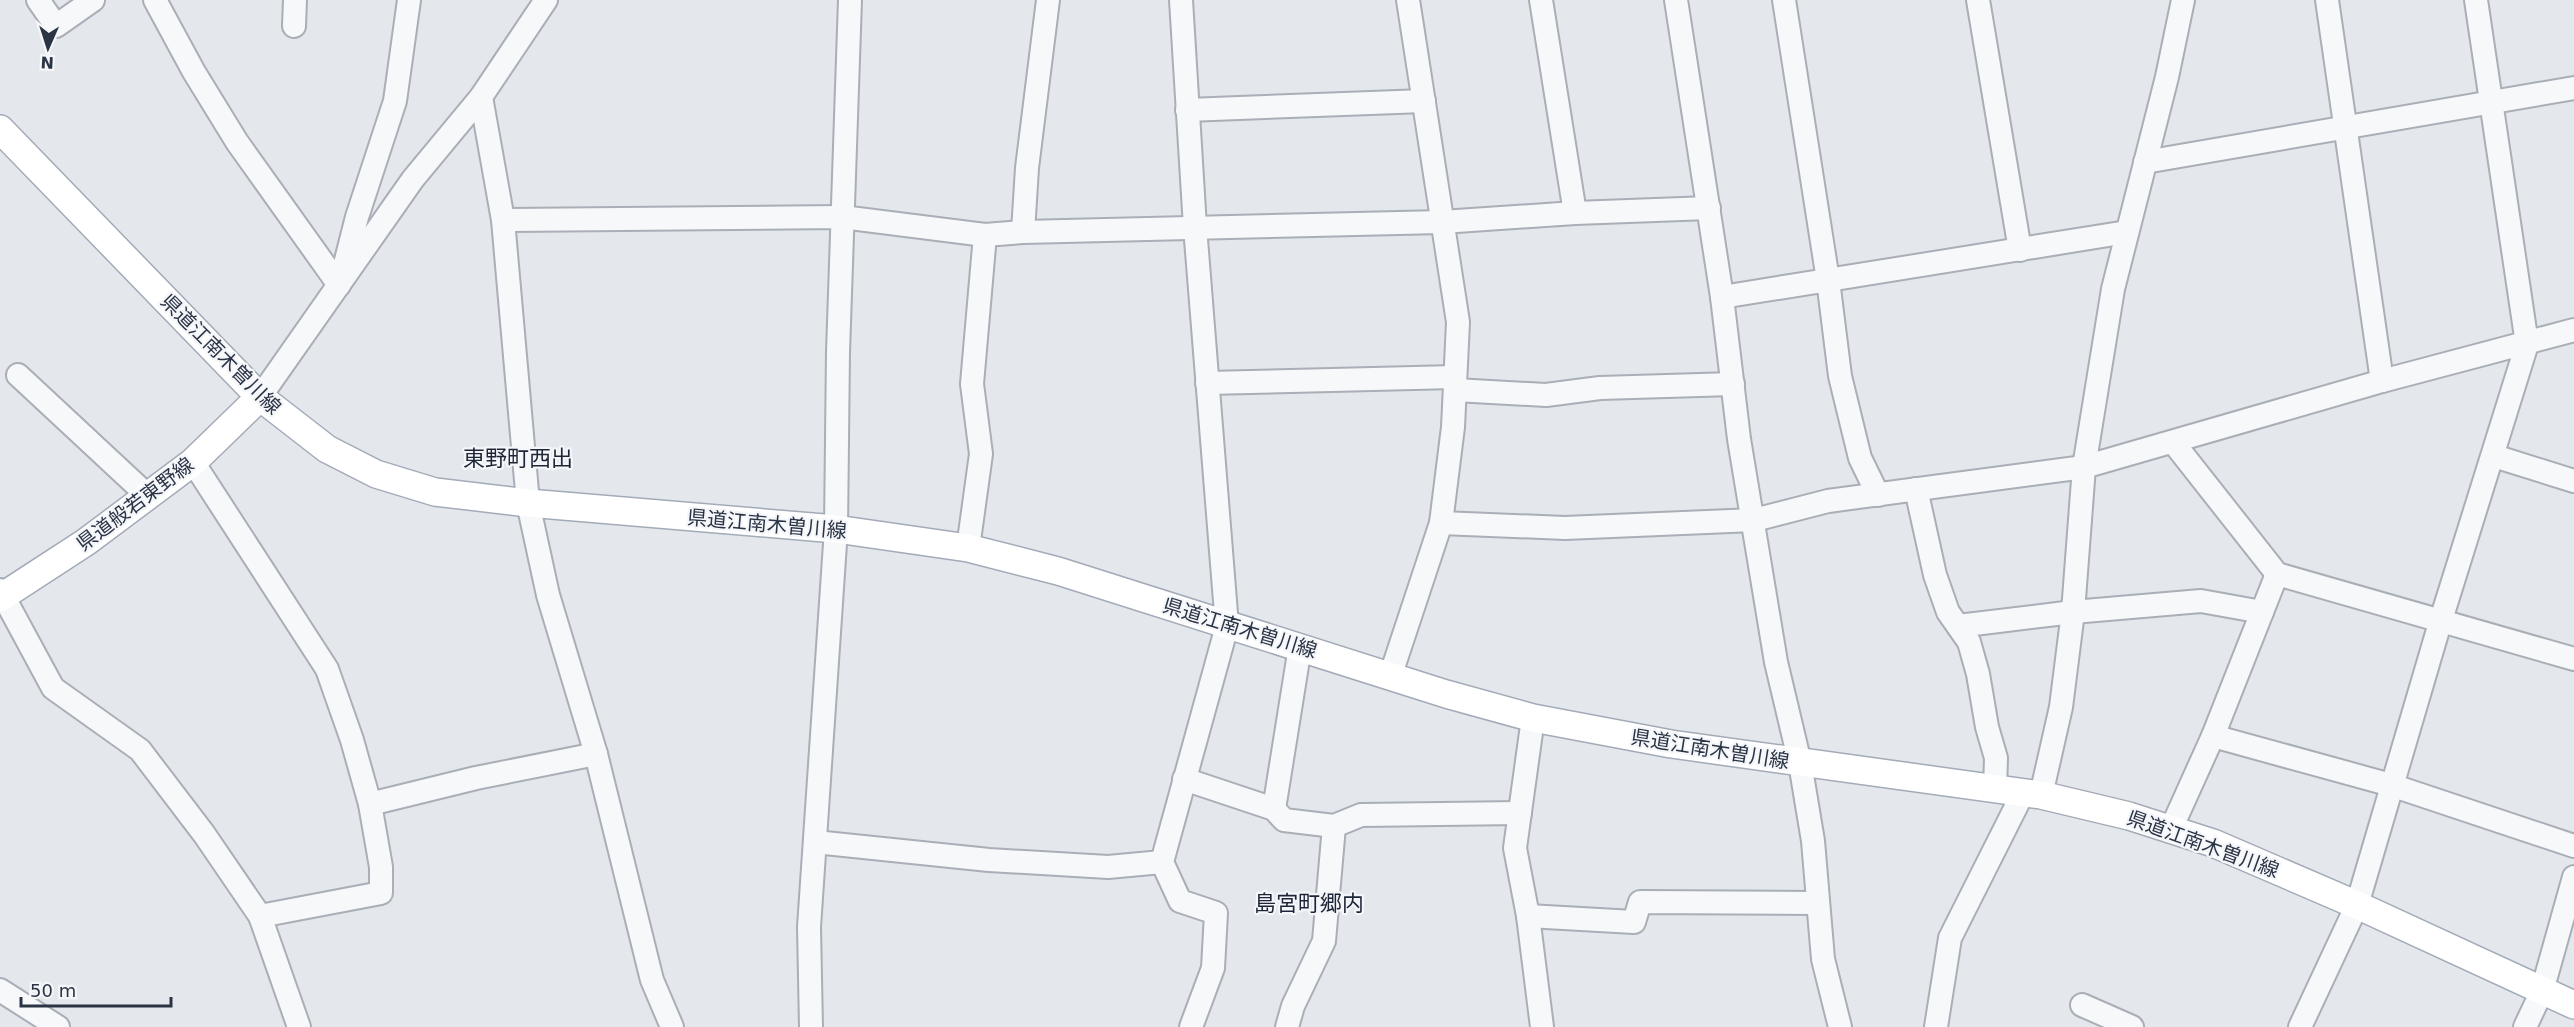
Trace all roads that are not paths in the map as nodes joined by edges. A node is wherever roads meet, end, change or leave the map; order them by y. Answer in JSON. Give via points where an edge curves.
{"nodes":[{"id":1,"x":38,"y":0,"type":"edge"},
{"id":2,"x":93,"y":0,"type":"edge"},
{"id":3,"x":155,"y":0,"type":"edge"},
{"id":4,"x":295,"y":0,"type":"edge"},
{"id":5,"x":409,"y":0,"type":"edge"},
{"id":6,"x":546,"y":0,"type":"edge"},
{"id":7,"x":850,"y":0,"type":"edge"},
{"id":8,"x":1048,"y":0,"type":"edge"},
{"id":9,"x":1181,"y":0,"type":"edge"},
{"id":10,"x":1408,"y":0,"type":"edge"},
{"id":11,"x":1541,"y":0,"type":"edge"},
{"id":12,"x":1676,"y":0,"type":"edge"},
{"id":13,"x":1784,"y":0,"type":"edge"},
{"id":14,"x":1978,"y":0,"type":"edge"},
{"id":15,"x":2183,"y":0,"type":"edge"},
{"id":16,"x":2327,"y":0,"type":"edge"},
{"id":17,"x":2476,"y":0,"type":"edge"},
{"id":18,"x":294,"y":26,"type":"dead end"},
{"id":19,"x":2574,"y":88,"type":"edge"},
{"id":20,"x":481,"y":97,"type":"junction"},
{"id":21,"x":1424,"y":101,"type":"junction"},
{"id":22,"x":2491,"y":102,"type":"junction"},
{"id":23,"x":1187,"y":110,"type":"junction"},
{"id":24,"x":2347,"y":127,"type":"junction"},
{"id":25,"x":0,"y":129,"type":"edge"},
{"id":26,"x":2145,"y":162,"type":"junction"},
{"id":27,"x":1709,"y":208,"type":"junction"},
{"id":28,"x":1575,"y":213,"type":"junction"},
{"id":29,"x":842,"y":217,"type":"junction"},
{"id":30,"x":503,"y":220,"type":"junction"},
{"id":31,"x":1442,"y":222,"type":"junction"},
{"id":32,"x":1195,"y":227,"type":"junction"},
{"id":33,"x":1023,"y":232,"type":"junction"},
{"id":34,"x":2127,"y":232,"type":"junction"},
{"id":35,"x":985,"y":235,"type":"junction"},
{"id":36,"x":2020,"y":250,"type":"junction"},
{"id":37,"x":1828,"y":280,"type":"junction"},
{"id":38,"x":339,"y":285,"type":"junction"},
{"id":39,"x":1722,"y":297,"type":"junction"},
{"id":40,"x":2574,"y":330,"type":"edge"},
{"id":41,"x":2527,"y":344,"type":"junction"},
{"id":42,"x":18,"y":375,"type":"dead end"},
{"id":43,"x":2382,"y":381,"type":"junction"},
{"id":44,"x":1207,"y":383,"type":"junction"},
{"id":45,"x":1455,"y":383,"type":"junction"},
{"id":46,"x":1733,"y":384,"type":"junction"},
{"id":47,"x":260,"y":397,"type":"junction"},
{"id":48,"x":2173,"y":442,"type":"junction"},
{"id":49,"x":2493,"y":456,"type":"junction"},
{"id":50,"x":193,"y":462,"type":"junction"},
{"id":51,"x":2084,"y":466,"type":"junction"},
{"id":52,"x":2574,"y":481,"type":"edge"},
{"id":53,"x":1916,"y":489,"type":"junction"},
{"id":54,"x":1878,"y":495,"type":"junction"},
{"id":55,"x":148,"y":496,"type":"junction"},
{"id":56,"x":528,"y":503,"type":"junction"},
{"id":57,"x":1754,"y":520,"type":"junction"},
{"id":58,"x":1441,"y":523,"type":"junction"},
{"id":59,"x":836,"y":529,"type":"junction"},
{"id":60,"x":968,"y":548,"type":"junction"},
{"id":61,"x":2277,"y":574,"type":"junction"},
{"id":62,"x":1,"y":595,"type":"edge"},
{"id":63,"x":2073,"y":612,"type":"junction"},
{"id":64,"x":2262,"y":612,"type":"junction"},
{"id":65,"x":2440,"y":622,"type":"junction"},
{"id":66,"x":1227,"y":626,"type":"junction"},
{"id":67,"x":1958,"y":626,"type":"junction"},
{"id":68,"x":1300,"y":647,"type":"junction"},
{"id":69,"x":2574,"y":659,"type":"edge"},
{"id":70,"x":1391,"y":674,"type":"junction"},
{"id":71,"x":1533,"y":718,"type":"junction"},
{"id":72,"x":2213,"y":736,"type":"junction"},
{"id":73,"x":596,"y":754,"type":"junction"},
{"id":74,"x":1800,"y":763,"type":"junction"},
{"id":75,"x":1184,"y":779,"type":"junction"},
{"id":76,"x":2391,"y":785,"type":"junction"},
{"id":77,"x":1995,"y":790,"type":"junction"},
{"id":78,"x":2032,"y":794,"type":"junction"},
{"id":79,"x":370,"y":804,"type":"junction"},
{"id":80,"x":1274,"y":809,"type":"junction"},
{"id":81,"x":1520,"y":813,"type":"junction"},
{"id":82,"x":1334,"y":826,"type":"junction"},
{"id":83,"x":2171,"y":829,"type":"junction"},
{"id":84,"x":815,"y":842,"type":"junction"},
{"id":85,"x":2574,"y":846,"type":"edge"},
{"id":86,"x":1162,"y":862,"type":"junction"},
{"id":87,"x":2574,"y":877,"type":"edge"},
{"id":88,"x":1816,"y":903,"type":"junction"},
{"id":89,"x":2357,"y":905,"type":"junction"},
{"id":90,"x":260,"y":916,"type":"junction"},
{"id":91,"x":1528,"y":916,"type":"junction"},
{"id":92,"x":0,"y":990,"type":"edge"},
{"id":93,"x":2542,"y":991,"type":"junction"},
{"id":94,"x":2082,"y":1005,"type":"dead end"},
{"id":95,"x":2574,"y":1005,"type":"edge"},
{"id":96,"x":58,"y":1027,"type":"edge"},
{"id":97,"x":299,"y":1027,"type":"edge"},
{"id":98,"x":672,"y":1027,"type":"edge"},
{"id":99,"x":811,"y":1027,"type":"edge"},
{"id":100,"x":1191,"y":1027,"type":"edge"},
{"id":101,"x":1287,"y":1027,"type":"edge"},
{"id":102,"x":1542,"y":1027,"type":"edge"},
{"id":103,"x":1840,"y":1027,"type":"edge"},
{"id":104,"x":1936,"y":1027,"type":"edge"},
{"id":105,"x":2133,"y":1027,"type":"edge"},
{"id":106,"x":2300,"y":1027,"type":"edge"},
{"id":107,"x":2525,"y":1027,"type":"edge"}],
"edges":[{"from":1,"to":2,"type":"street","via":[[56,26]]},
{"from":3,"to":38,"type":"street","via":[[237,142]]},
{"from":4,"to":18,"type":"street"},
{"from":5,"to":38,"type":"street","via":[[395,101]]},
{"from":6,"to":20,"type":"street"},
{"from":7,"to":29,"type":"street"},
{"from":8,"to":33,"type":"street"},
{"from":9,"to":23,"type":"street"},
{"from":10,"to":21,"type":"street"},
{"from":11,"to":28,"type":"street"},
{"from":12,"to":27,"type":"street"},
{"from":13,"to":37,"type":"street"},
{"from":14,"to":36,"type":"street"},
{"from":15,"to":26,"type":"street"},
{"from":16,"to":24,"type":"street"},
{"from":17,"to":22,"type":"street"},
{"from":19,"to":22,"type":"street"},
{"from":20,"to":30,"type":"street"},
{"from":20,"to":38,"type":"street","via":[[413,179]]},
{"from":21,"to":23,"type":"street"},
{"from":21,"to":31,"type":"street"},
{"from":22,"to":24,"type":"street"},
{"from":22,"to":41,"type":"street"},
{"from":23,"to":32,"type":"street"},
{"from":24,"to":26,"type":"street"},
{"from":24,"to":43,"type":"street"},
{"from":25,"to":47,"type":"main road","name":"県道江南木曽川線"},
{"from":26,"to":34,"type":"street"},
{"from":27,"to":28,"type":"street"},
{"from":27,"to":39,"type":"street"},
{"from":28,"to":31,"type":"street"},
{"from":29,"to":30,"type":"street"},
{"from":29,"to":35,"type":"street"},
{"from":29,"to":59,"type":"street"},
{"from":30,"to":56,"type":"street"},
{"from":31,"to":32,"type":"street"},
{"from":31,"to":45,"type":"street","via":[[1458,322]]},
{"from":32,"to":33,"type":"street"},
{"from":32,"to":44,"type":"street"},
{"from":33,"to":35,"type":"street"},
{"from":34,"to":36,"type":"street"},
{"from":34,"to":51,"type":"street","via":[[2113,289]]},
{"from":35,"to":60,"type":"street","via":[[972,384],[981,454]]},
{"from":36,"to":37,"type":"street"},
{"from":37,"to":39,"type":"street"},
{"from":37,"to":54,"type":"street","via":[[1840,376],[1860,458]]},
{"from":38,"to":47,"type":"street"},
{"from":39,"to":46,"type":"street"},
{"from":40,"to":41,"type":"street"},
{"from":41,"to":43,"type":"street"},
{"from":41,"to":49,"type":"street"},
{"from":42,"to":55,"type":"street"},
{"from":43,"to":48,"type":"street"},
{"from":44,"to":45,"type":"street"},
{"from":44,"to":66,"type":"street"},
{"from":45,"to":46,"type":"street","via":[[1546,394]]},
{"from":45,"to":58,"type":"street"},
{"from":46,"to":57,"type":"street"},
{"from":47,"to":50,"type":"main road","name":"県道般若東野線"},
{"from":47,"to":56,"type":"main road","name":"県道江南木曽川線","via":[[327,449],[376,474],[435,492]]},
{"from":48,"to":51,"type":"street"},
{"from":48,"to":61,"type":"street"},
{"from":49,"to":52,"type":"street"},
{"from":49,"to":65,"type":"street"},
{"from":50,"to":55,"type":"main road","name":"県道般若東野線"},
{"from":50,"to":79,"type":"street","via":[[327,669]]},
{"from":51,"to":53,"type":"street"},
{"from":51,"to":63,"type":"street"},
{"from":53,"to":54,"type":"street"},
{"from":53,"to":67,"type":"street","via":[[1935,575],[1948,612]]},
{"from":54,"to":57,"type":"street","via":[[1828,501]]},
{"from":55,"to":62,"type":"main road","name":"県道般若東野線","via":[[86,542]]},
{"from":56,"to":59,"type":"main road","name":"県道江南木曽川線"},
{"from":56,"to":73,"type":"street","via":[[548,595]]},
{"from":57,"to":58,"type":"street","via":[[1565,528]]},
{"from":57,"to":74,"type":"street","via":[[1776,662]]},
{"from":58,"to":70,"type":"street"},
{"from":59,"to":60,"type":"main road","name":"県道江南木曽川線"},
{"from":59,"to":84,"type":"street"},
{"from":60,"to":66,"type":"main road","name":"県道江南木曽川線","via":[[1058,571]]},
{"from":61,"to":64,"type":"street"},
{"from":61,"to":65,"type":"street"},
{"from":62,"to":90,"type":"street","via":[[53,688],[140,750]]},
{"from":63,"to":64,"type":"street","via":[[2201,601]]},
{"from":63,"to":67,"type":"street"},
{"from":63,"to":78,"type":"street","via":[[2061,707]]},
{"from":64,"to":72,"type":"street"},
{"from":65,"to":69,"type":"street"},
{"from":65,"to":76,"type":"street"},
{"from":66,"to":68,"type":"main road","name":"県道江南木曽川線"},
{"from":66,"to":75,"type":"street"},
{"from":67,"to":77,"type":"street","via":[[1969,642],[1978,674],[1996,758]]},
{"from":68,"to":70,"type":"main road","name":"県道江南木曽川線"},
{"from":68,"to":80,"type":"street"},
{"from":70,"to":71,"type":"main road","name":"県道江南木曽川線"},
{"from":71,"to":74,"type":"main road","name":"県道江南木曽川線"},
{"from":71,"to":81,"type":"street"},
{"from":72,"to":76,"type":"street"},
{"from":72,"to":83,"type":"street"},
{"from":73,"to":79,"type":"street"},
{"from":73,"to":98,"type":"street","via":[[652,980]]},
{"from":74,"to":77,"type":"main road","name":"県道江南木曽川線"},
{"from":74,"to":88,"type":"street","via":[[1813,841]]},
{"from":75,"to":80,"type":"street"},
{"from":75,"to":86,"type":"street"},
{"from":76,"to":85,"type":"street"},
{"from":76,"to":89,"type":"street"},
{"from":77,"to":78,"type":"main road","name":"県道江南木曽川線"},
{"from":78,"to":83,"type":"main road","name":"県道江南木曽川線"},
{"from":78,"to":104,"type":"street","via":[[1950,938]]},
{"from":79,"to":90,"type":"street","via":[[381,867],[381,893]]},
{"from":80,"to":82,"type":"street","via":[[1284,820]]},
{"from":81,"to":82,"type":"street","via":[[1361,815]]},
{"from":81,"to":91,"type":"street","via":[[1515,848]]},
{"from":82,"to":101,"type":"street","via":[[1324,941]]},
{"from":83,"to":89,"type":"main road","name":"県道江南木曽川線"},
{"from":84,"to":86,"type":"street","via":[[989,860],[1108,867]]},
{"from":84,"to":99,"type":"street","via":[[809,927]]},
{"from":86,"to":100,"type":"street","via":[[1180,901],[1216,913],[1213,968]]},
{"from":87,"to":93,"type":"street"},
{"from":88,"to":91,"type":"street","via":[[1640,902],[1634,922]]},
{"from":88,"to":103,"type":"street","via":[[1823,959]]},
{"from":89,"to":93,"type":"main road","name":"県道江南木曽川線"},
{"from":89,"to":106,"type":"street"},
{"from":90,"to":97,"type":"street"},
{"from":91,"to":102,"type":"street"},
{"from":92,"to":96,"type":"street"},
{"from":93,"to":95,"type":"main road","name":"県道江南木曽川線"},
{"from":93,"to":107,"type":"street"},
{"from":94,"to":105,"type":"street"}]}
